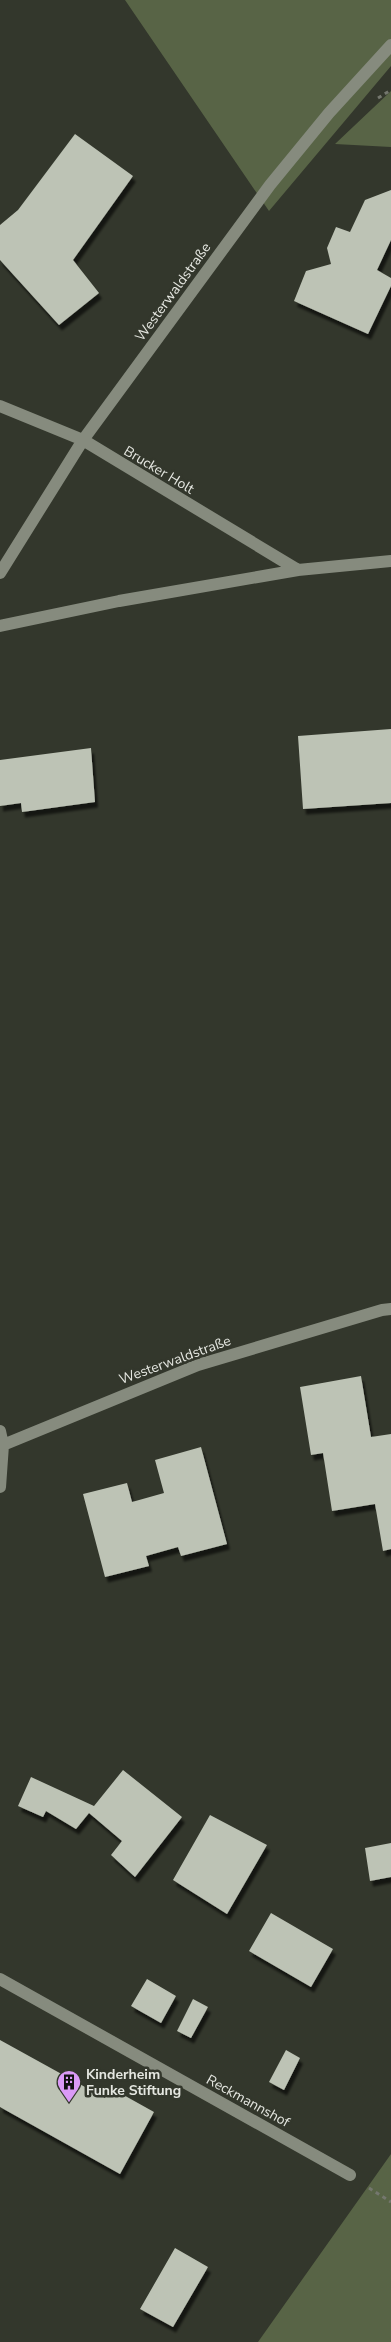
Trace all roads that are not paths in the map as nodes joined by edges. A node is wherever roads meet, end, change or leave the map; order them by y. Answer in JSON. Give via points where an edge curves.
{"nodes":[{"id":1,"x":391,"y":45,"type":"edge"},
{"id":2,"x":0,"y":406,"type":"edge"},
{"id":3,"x":83,"y":440,"type":"junction"},
{"id":4,"x":391,"y":561,"type":"edge"},
{"id":5,"x":298,"y":570,"type":"junction"},
{"id":6,"x":0,"y":572,"type":"edge"},
{"id":7,"x":0,"y":626,"type":"edge"},
{"id":8,"x":391,"y":1309,"type":"edge"},
{"id":9,"x":0,"y":1431,"type":"edge"},
{"id":10,"x":4,"y":1445,"type":"junction"},
{"id":11,"x":0,"y":1487,"type":"edge"},
{"id":12,"x":0,"y":1979,"type":"edge"},
{"id":13,"x":350,"y":2175,"type":"dead end"}],
"edges":[{"from":1,"to":3,"type":"street","name":"Westerwaldstraße","via":[[270,185]]},
{"from":2,"to":3,"type":"street","name":"Brucker Holt"},
{"from":3,"to":5,"type":"street","name":"Brucker Holt"},
{"from":3,"to":6,"type":"street","name":"Westerwaldstraße"},
{"from":4,"to":5,"type":"street"},
{"from":5,"to":7,"type":"street","via":[[119,601]]},
{"from":8,"to":10,"type":"street","name":"Westerwaldstraße","via":[[198,1364]]},
{"from":9,"to":10,"type":"street"},
{"from":10,"to":11,"type":"street"},
{"from":12,"to":13,"type":"street","name":"Reckmannshof"}]}
